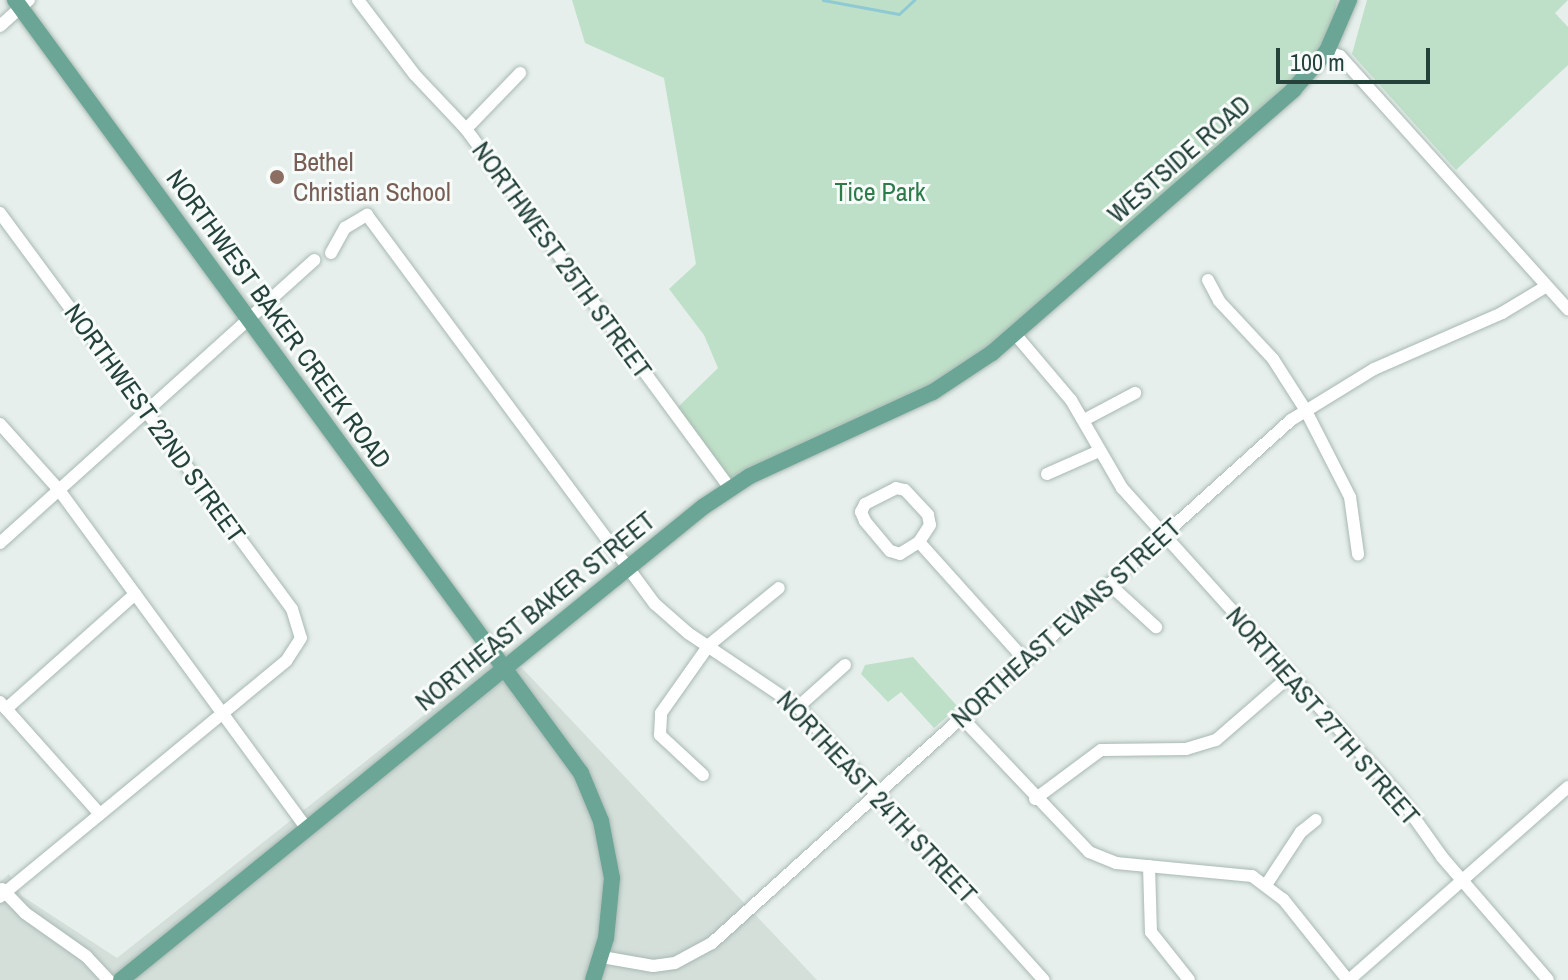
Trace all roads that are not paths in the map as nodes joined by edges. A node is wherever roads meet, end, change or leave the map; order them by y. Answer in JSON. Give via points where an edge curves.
{"nodes":[{"id":1,"x":358,"y":0,"type":"edge"},
{"id":2,"x":1349,"y":0,"type":"edge"},
{"id":3,"x":21,"y":3,"type":"edge"},
{"id":4,"x":0,"y":26,"type":"edge"},
{"id":5,"x":1327,"y":51,"type":"junction"},
{"id":6,"x":520,"y":73,"type":"dead end"},
{"id":7,"x":466,"y":129,"type":"junction"},
{"id":8,"x":0,"y":213,"type":"edge"},
{"id":9,"x":331,"y":253,"type":"dead end"},
{"id":10,"x":314,"y":260,"type":"dead end"},
{"id":11,"x":1208,"y":280,"type":"dead end"},
{"id":12,"x":1547,"y":286,"type":"junction"},
{"id":13,"x":1568,"y":309,"type":"edge"},
{"id":14,"x":250,"y":319,"type":"junction"},
{"id":15,"x":1015,"y":334,"type":"junction"},
{"id":16,"x":1135,"y":393,"type":"dead end"},
{"id":17,"x":1305,"y":409,"type":"junction"},
{"id":18,"x":147,"y":412,"type":"junction"},
{"id":19,"x":1084,"y":420,"type":"junction"},
{"id":20,"x":0,"y":424,"type":"edge"},
{"id":21,"x":1099,"y":451,"type":"junction"},
{"id":22,"x":1047,"y":474,"type":"dead end"},
{"id":23,"x":730,"y":489,"type":"junction"},
{"id":24,"x":59,"y":490,"type":"junction"},
{"id":25,"x":1163,"y":535,"type":"junction"},
{"id":26,"x":919,"y":542,"type":"junction"},
{"id":27,"x":0,"y":543,"type":"edge"},
{"id":28,"x":1358,"y":554,"type":"dead end"},
{"id":29,"x":626,"y":566,"type":"junction"},
{"id":30,"x":1109,"y":584,"type":"junction"},
{"id":31,"x":779,"y":588,"type":"dead end"},
{"id":32,"x":135,"y":594,"type":"junction"},
{"id":33,"x":1156,"y":627,"type":"dead end"},
{"id":34,"x":709,"y":645,"type":"junction"},
{"id":35,"x":1025,"y":660,"type":"junction"},
{"id":36,"x":845,"y":665,"type":"dead end"},
{"id":37,"x":504,"y":667,"type":"junction"},
{"id":38,"x":1290,"y":676,"type":"junction"},
{"id":39,"x":3,"y":705,"type":"edge"},
{"id":40,"x":798,"y":707,"type":"junction"},
{"id":41,"x":221,"y":713,"type":"junction"},
{"id":42,"x":962,"y":718,"type":"junction"},
{"id":43,"x":703,"y":775,"type":"dead end"},
{"id":44,"x":1568,"y":789,"type":"edge"},
{"id":45,"x":877,"y":793,"type":"junction"},
{"id":46,"x":1035,"y":799,"type":"junction"},
{"id":47,"x":99,"y":813,"type":"junction"},
{"id":48,"x":1316,"y":820,"type":"dead end"},
{"id":49,"x":306,"y":828,"type":"junction"},
{"id":50,"x":1149,"y":866,"type":"junction"},
{"id":51,"x":1462,"y":880,"type":"junction"},
{"id":52,"x":1266,"y":885,"type":"junction"},
{"id":53,"x":2,"y":892,"type":"edge"},
{"id":54,"x":602,"y":957,"type":"junction"},
{"id":55,"x":1544,"y":975,"type":"edge"},
{"id":56,"x":108,"y":980,"type":"edge"},
{"id":57,"x":121,"y":980,"type":"edge"},
{"id":58,"x":593,"y":980,"type":"edge"},
{"id":59,"x":1044,"y":980,"type":"edge"},
{"id":60,"x":1189,"y":980,"type":"edge"},
{"id":61,"x":1349,"y":980,"type":"edge"},
{"id":62,"x":1529,"y":980,"type":"edge"}],
"edges":[{"from":1,"to":7,"type":"street","name":"NORTHWEST 25TH STREET","via":[[415,75]]},
{"from":2,"to":5,"type":"main road","name":"WESTSIDE ROAD"},
{"from":3,"to":4,"type":"street"},
{"from":3,"to":14,"type":"main road","name":"NORTHWEST BAKER CREEK ROAD"},
{"from":5,"to":12,"type":"street","via":[[1340,56]]},
{"from":5,"to":15,"type":"main road","name":"WESTSIDE ROAD","via":[[1273,109]]},
{"from":6,"to":7,"type":"street"},
{"from":7,"to":23,"type":"street","name":"NORTHWEST 25TH STREET"},
{"from":8,"to":18,"type":"street","name":"NORTHWEST 22ND STREET"},
{"from":9,"to":29,"type":"street","name":"NORTHEAST 24TH STREET","via":[[354,220],[367,215]]},
{"from":10,"to":14,"type":"street"},
{"from":11,"to":17,"type":"street","via":[[1219,301],[1273,359]]},
{"from":12,"to":13,"type":"street"},
{"from":12,"to":17,"type":"street","name":"NORTHEAST EVANS STREET","via":[[1502,313],[1374,369]]},
{"from":14,"to":18,"type":"street"},
{"from":14,"to":37,"type":"main road","name":"NORTHWEST BAKER CREEK ROAD"},
{"from":15,"to":19,"type":"street","name":"NORTHEAST 27TH STREET"},
{"from":15,"to":23,"type":"main road","name":"NORTHEAST BAKER STREET","via":[[933,392]]},
{"from":16,"to":19,"type":"street"},
{"from":17,"to":25,"type":"street","name":"NORTHEAST EVANS STREET"},
{"from":17,"to":28,"type":"street","via":[[1350,497]]},
{"from":18,"to":24,"type":"street"},
{"from":18,"to":41,"type":"street","name":"NORTHWEST 22ND STREET","via":[[292,609],[301,638],[286,661]]},
{"from":19,"to":21,"type":"street","name":"NORTHEAST 27TH STREET"},
{"from":20,"to":24,"type":"street"},
{"from":21,"to":22,"type":"street"},
{"from":21,"to":25,"type":"street","name":"NORTHEAST 27TH STREET","via":[[1122,488]]},
{"from":23,"to":29,"type":"main road","name":"NORTHEAST BAKER STREET"},
{"from":24,"to":27,"type":"street"},
{"from":24,"to":32,"type":"street"},
{"from":25,"to":30,"type":"street","name":"NORTHEAST EVANS STREET"},
{"from":25,"to":38,"type":"street","name":"NORTHEAST 27TH STREET"},
{"from":26,"to":26,"type":"street","via":[[930,525],[928,515],[905,490],[896,488],[865,504],[865,521],[890,551],[900,554]]},
{"from":26,"to":35,"type":"street"},
{"from":29,"to":34,"type":"street","name":"NORTHEAST 24TH STREET","via":[[670,619]]},
{"from":29,"to":37,"type":"main road","name":"NORTHEAST BAKER STREET"},
{"from":30,"to":33,"type":"street"},
{"from":30,"to":35,"type":"street","name":"NORTHEAST EVANS STREET"},
{"from":31,"to":34,"type":"street"},
{"from":32,"to":39,"type":"street"},
{"from":32,"to":41,"type":"street"},
{"from":34,"to":40,"type":"street","name":"NORTHEAST 24TH STREET"},
{"from":34,"to":43,"type":"street","via":[[657,727],[686,764]]},
{"from":35,"to":42,"type":"street","name":"NORTHEAST EVANS STREET"},
{"from":36,"to":40,"type":"street"},
{"from":37,"to":49,"type":"main road","name":"NORTHEAST BAKER STREET"},
{"from":37,"to":54,"type":"main road","name":"NORTHWEST BAKER CREEK ROAD","via":[[581,773],[601,821],[612,878]]},
{"from":38,"to":46,"type":"street","via":[[1216,740],[1186,749],[1101,750]]},
{"from":38,"to":51,"type":"street","name":"NORTHEAST 27TH STREET","via":[[1398,795]]},
{"from":39,"to":47,"type":"street"},
{"from":40,"to":45,"type":"street","name":"NORTHEAST 24TH STREET"},
{"from":41,"to":47,"type":"street"},
{"from":41,"to":49,"type":"street"},
{"from":42,"to":45,"type":"street","name":"NORTHEAST EVANS STREET"},
{"from":42,"to":46,"type":"street"},
{"from":44,"to":51,"type":"street"},
{"from":45,"to":54,"type":"street","name":"NORTHEAST EVANS STREET","via":[[696,954],[653,966]]},
{"from":45,"to":59,"type":"street","name":"NORTHEAST 24TH STREET"},
{"from":46,"to":50,"type":"street","via":[[1089,852],[1116,863]]},
{"from":47,"to":53,"type":"street"},
{"from":48,"to":52,"type":"street","via":[[1301,832]]},
{"from":49,"to":57,"type":"main road","name":"NORTHEAST BAKER STREET"},
{"from":50,"to":52,"type":"street","via":[[1234,871]]},
{"from":50,"to":60,"type":"street","via":[[1151,932]]},
{"from":51,"to":55,"type":"street","name":"NORTHEAST 27TH STREET"},
{"from":51,"to":61,"type":"street"},
{"from":52,"to":61,"type":"street"},
{"from":53,"to":56,"type":"street"},
{"from":54,"to":58,"type":"main road","name":"NORTHWEST BAKER CREEK ROAD"},
{"from":55,"to":62,"type":"street"}]}
